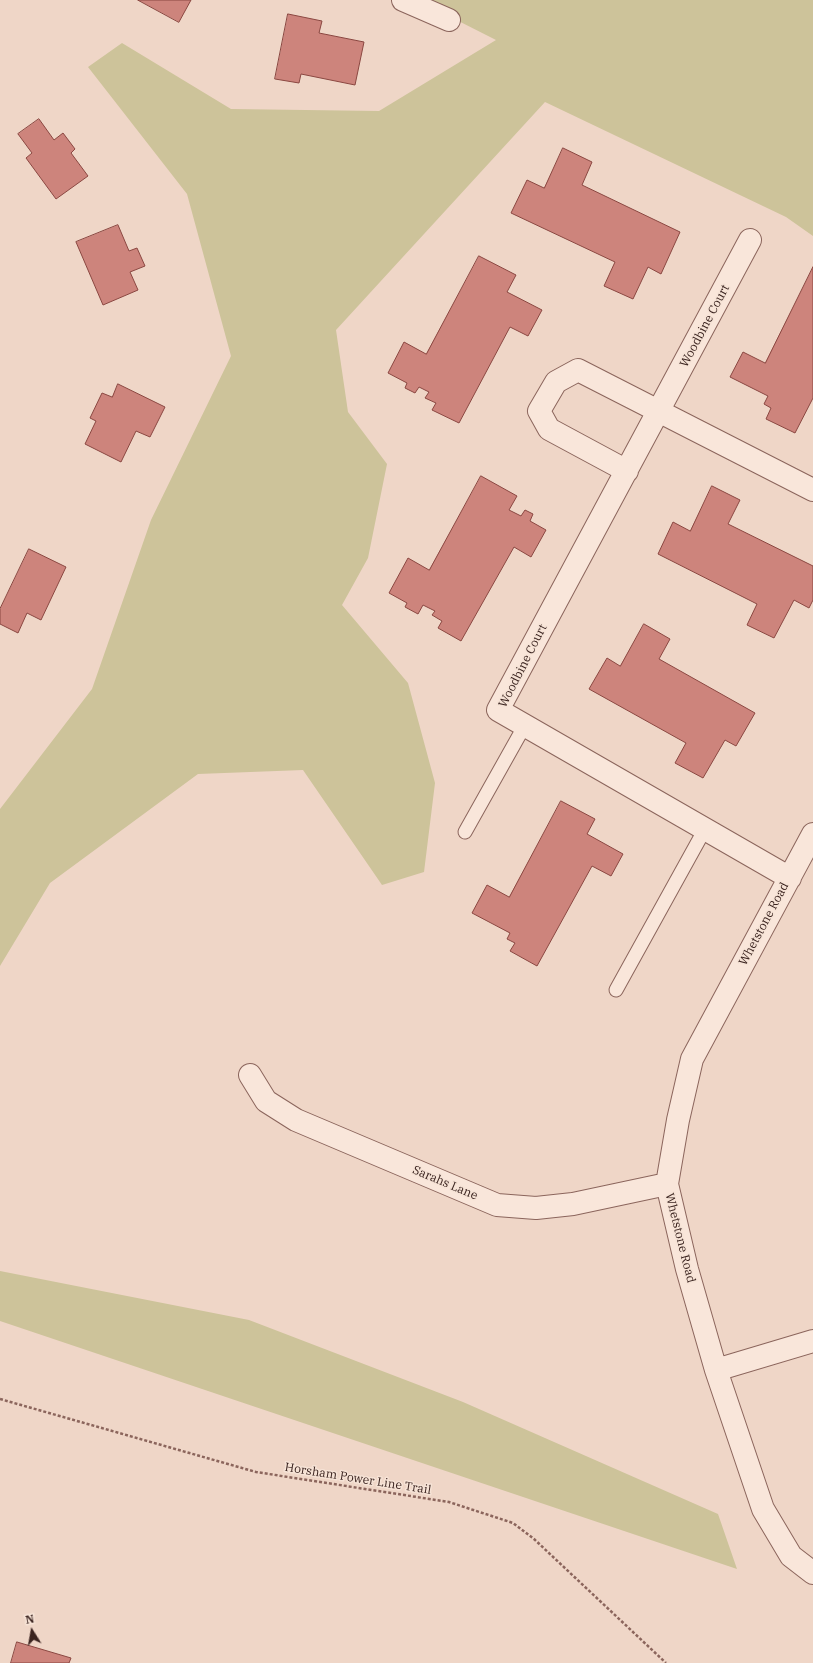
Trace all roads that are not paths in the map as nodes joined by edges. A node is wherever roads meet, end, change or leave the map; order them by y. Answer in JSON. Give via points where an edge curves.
{"nodes":[{"id":1,"x":404,"y":0,"type":"edge"},
{"id":2,"x":449,"y":20,"type":"dead end"},
{"id":3,"x":750,"y":240,"type":"dead end"},
{"id":4,"x":659,"y":411,"type":"junction"},
{"id":5,"x":627,"y":471,"type":"junction"},
{"id":6,"x":813,"y":490,"type":"edge"},
{"id":7,"x":524,"y":725,"type":"junction"},
{"id":8,"x":705,"y":829,"type":"junction"},
{"id":9,"x":465,"y":832,"type":"dead end"},
{"id":10,"x":813,"y":834,"type":"edge"},
{"id":11,"x":790,"y":878,"type":"junction"},
{"id":12,"x":616,"y":990,"type":"dead end"},
{"id":13,"x":250,"y":1075,"type":"dead end"},
{"id":14,"x":667,"y":1184,"type":"junction"},
{"id":15,"x":813,"y":1341,"type":"edge"},
{"id":16,"x":716,"y":1370,"type":"junction"},
{"id":17,"x":813,"y":1573,"type":"edge"}],
"edges":[{"from":1,"to":2,"type":"street"},
{"from":3,"to":4,"type":"street","name":"Woodbine Court"},
{"from":4,"to":5,"type":"street","name":"Woodbine Court"},
{"from":4,"to":5,"type":"street","via":[[578,370],[556,382],[539,411],[549,429]]},
{"from":4,"to":6,"type":"street"},
{"from":5,"to":7,"type":"street","name":"Woodbine Court","via":[[498,710]]},
{"from":7,"to":8,"type":"street","name":"Woodbine Court"},
{"from":7,"to":9,"type":"lane"},
{"from":8,"to":11,"type":"street","name":"Woodbine Court"},
{"from":8,"to":12,"type":"lane"},
{"from":10,"to":11,"type":"street","name":"Whetstone Road"},
{"from":11,"to":14,"type":"street","name":"Whetstone Road","via":[[692,1059]]},
{"from":13,"to":14,"type":"street","name":"Sarahs Lane","via":[[266,1101],[296,1120],[497,1205],[536,1208],[573,1204]]},
{"from":14,"to":16,"type":"street","name":"Whetstone Road","via":[[687,1268]]},
{"from":15,"to":16,"type":"street"},
{"from":16,"to":17,"type":"street","name":"Whetstone Road","via":[[764,1509],[791,1556]]}]}
